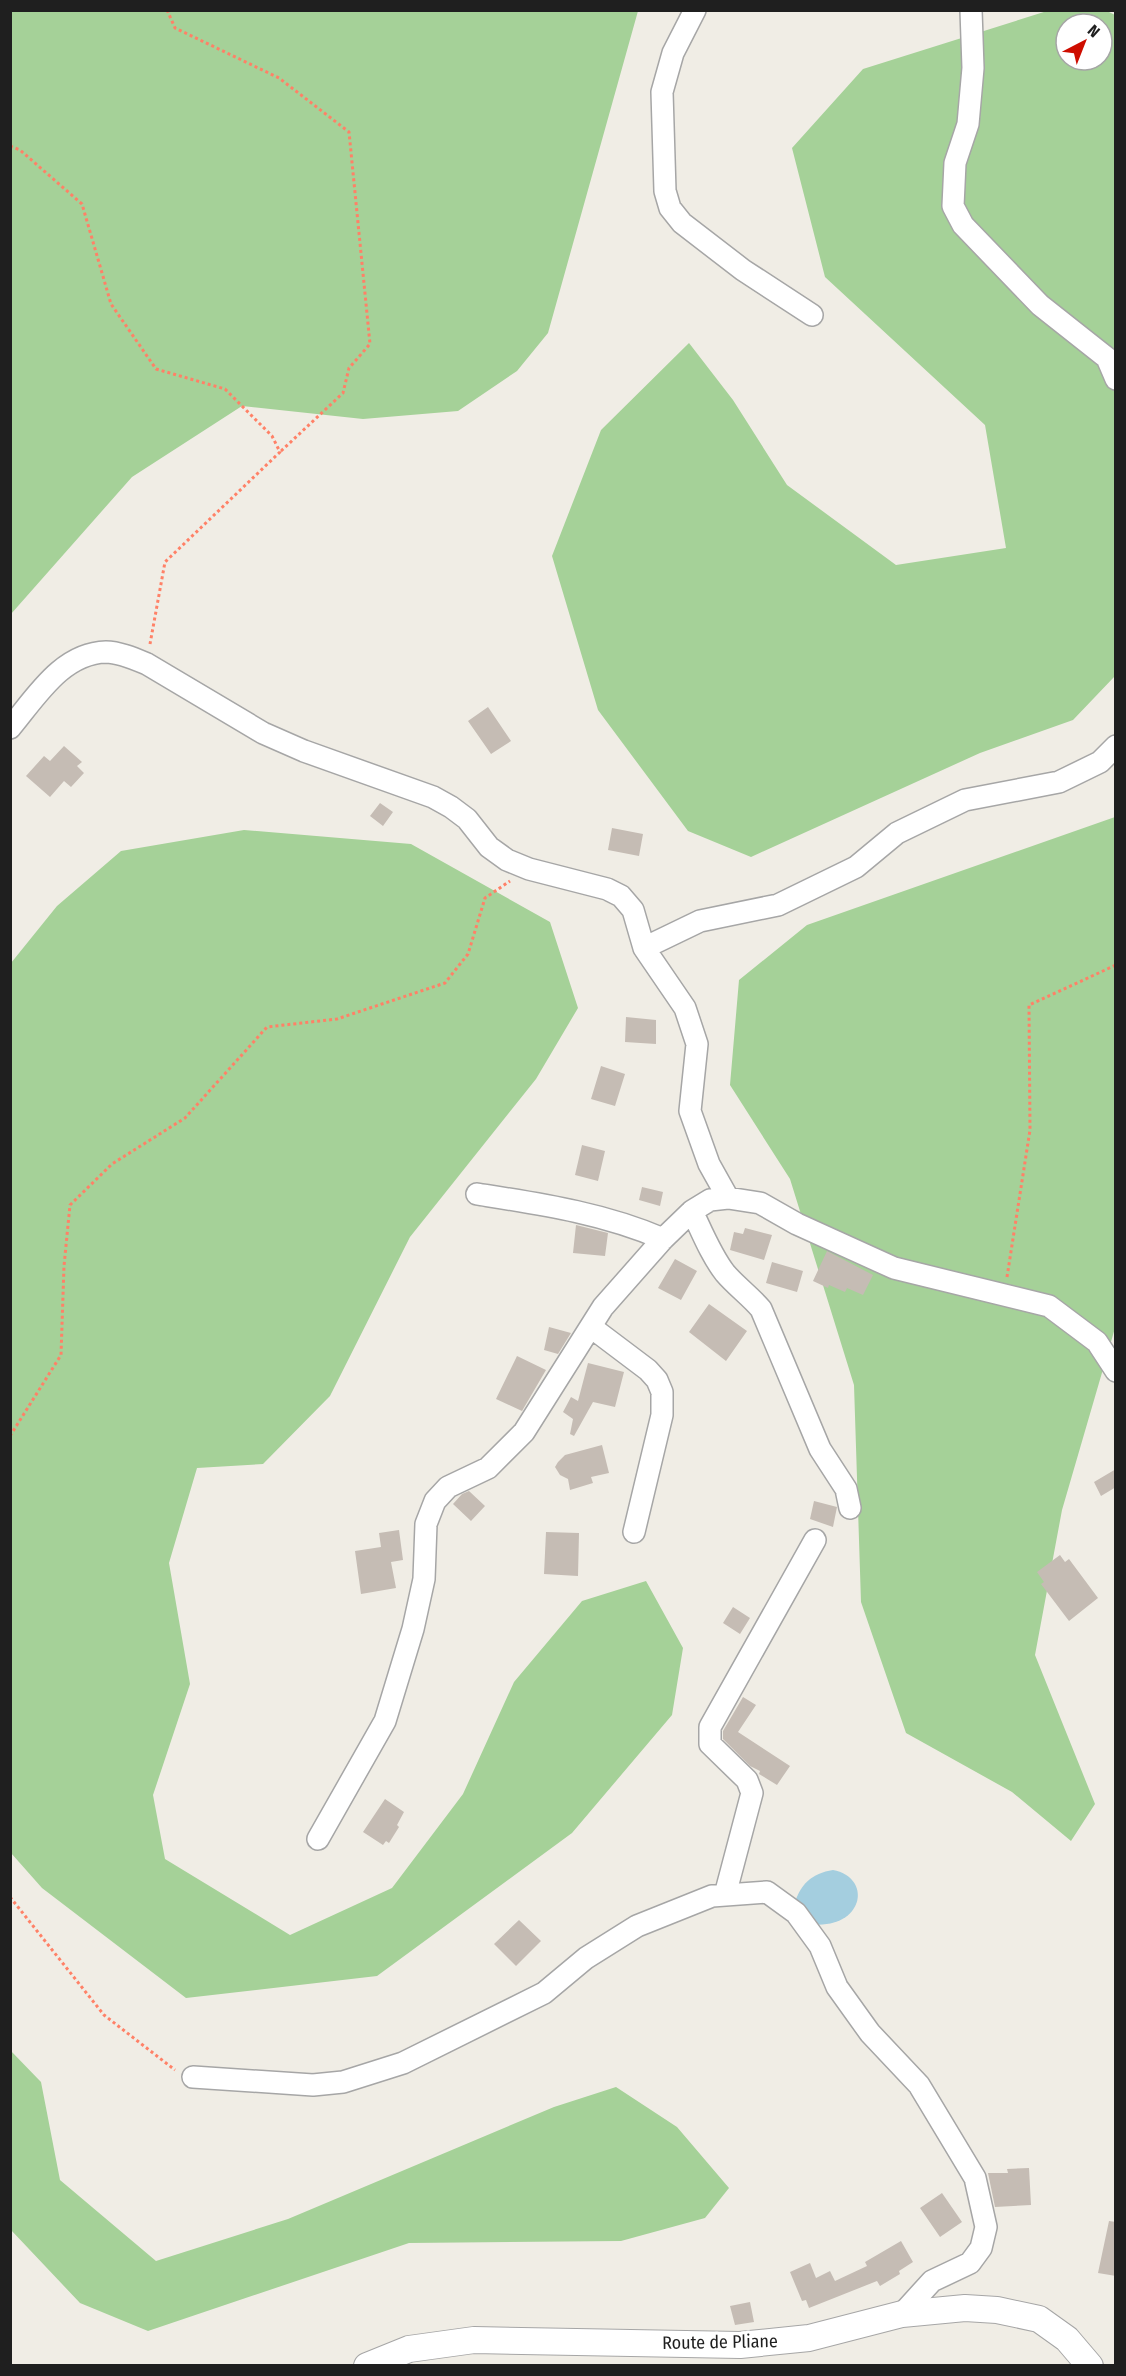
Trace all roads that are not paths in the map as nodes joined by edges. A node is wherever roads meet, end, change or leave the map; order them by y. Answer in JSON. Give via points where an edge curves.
{"nodes":[{"id":1,"x":695,"y":10,"type":"edge"},
{"id":2,"x":971,"y":10,"type":"edge"},
{"id":3,"x":812,"y":315,"type":"dead end"},
{"id":4,"x":1116,"y":379,"type":"edge"},
{"id":5,"x":10,"y":728,"type":"edge"},
{"id":6,"x":1116,"y":746,"type":"edge"},
{"id":7,"x":644,"y":948,"type":"junction"},
{"id":8,"x":477,"y":1194,"type":"dead end"},
{"id":9,"x":728,"y":1197,"type":"junction"},
{"id":10,"x":692,"y":1211,"type":"junction"},
{"id":11,"x":663,"y":1239,"type":"junction"},
{"id":12,"x":591,"y":1328,"type":"junction"},
{"id":13,"x":1116,"y":1371,"type":"edge"},
{"id":14,"x":850,"y":1508,"type":"dead end"},
{"id":15,"x":634,"y":1533,"type":"dead end"},
{"id":16,"x":816,"y":1540,"type":"dead end"},
{"id":17,"x":318,"y":1839,"type":"dead end"},
{"id":18,"x":725,"y":1895,"type":"junction"},
{"id":19,"x":193,"y":2077,"type":"road end"},
{"id":20,"x":902,"y":2314,"type":"junction"},
{"id":21,"x":367,"y":2366,"type":"edge"},
{"id":22,"x":1090,"y":2366,"type":"edge"}],
"edges":[{"from":1,"to":3,"type":"street","via":[[673,53],[662,92],[665,191],[670,208],[682,223],[743,270]]},
{"from":2,"to":4,"type":"street","via":[[973,68],[968,124],[955,163],[953,206],[963,225],[1040,305],[1107,358]]},
{"from":5,"to":7,"type":"street","via":[[57,672],[81,656],[108,652],[147,664],[263,733],[433,797],[467,819],[489,846],[507,860],[621,896],[633,910]]},
{"from":6,"to":7,"type":"street","via":[[1100,762],[1059,782],[965,800],[897,832],[856,867],[778,905],[700,921]]},
{"from":7,"to":9,"type":"street","via":[[685,1008],[697,1044],[690,1111],[709,1164]]},
{"from":8,"to":11,"type":"street","via":[[603,1217]]},
{"from":9,"to":10,"type":"street","via":[[710,1200]]},
{"from":9,"to":13,"type":"street","via":[[760,1203],[894,1268],[1049,1306],[1096,1342]]},
{"from":10,"to":11,"type":"street"},
{"from":10,"to":14,"type":"street","via":[[725,1273],[761,1309],[815,1439],[846,1489]]},
{"from":11,"to":12,"type":"street","via":[[603,1307]]},
{"from":12,"to":15,"type":"street","via":[[648,1370],[662,1392],[662,1414]]},
{"from":12,"to":17,"type":"street","via":[[524,1432],[488,1468],[448,1487],[435,1501],[426,1524],[424,1579],[413,1629],[385,1721]]},
{"from":16,"to":18,"type":"street","via":[[710,1727],[710,1744],[747,1780],[752,1793]]},
{"from":18,"to":19,"type":"street","via":[[712,1896],[637,1926],[586,1958],[544,1993],[403,2063],[343,2082],[313,2085]]},
{"from":18,"to":20,"type":"street","via":[[767,1892],[796,1913],[820,1946],[837,1987],[870,2033],[919,2085],[975,2178],[986,2227],[981,2248],[970,2263],[932,2281]]},
{"from":20,"to":21,"type":"street","name":"Route de Pliane","via":[[809,2338],[740,2345],[474,2340],[409,2349]]},
{"from":20,"to":22,"type":"street","name":"Route de Pliane","via":[[965,2308],[1039,2319],[1067,2339]]}]}
